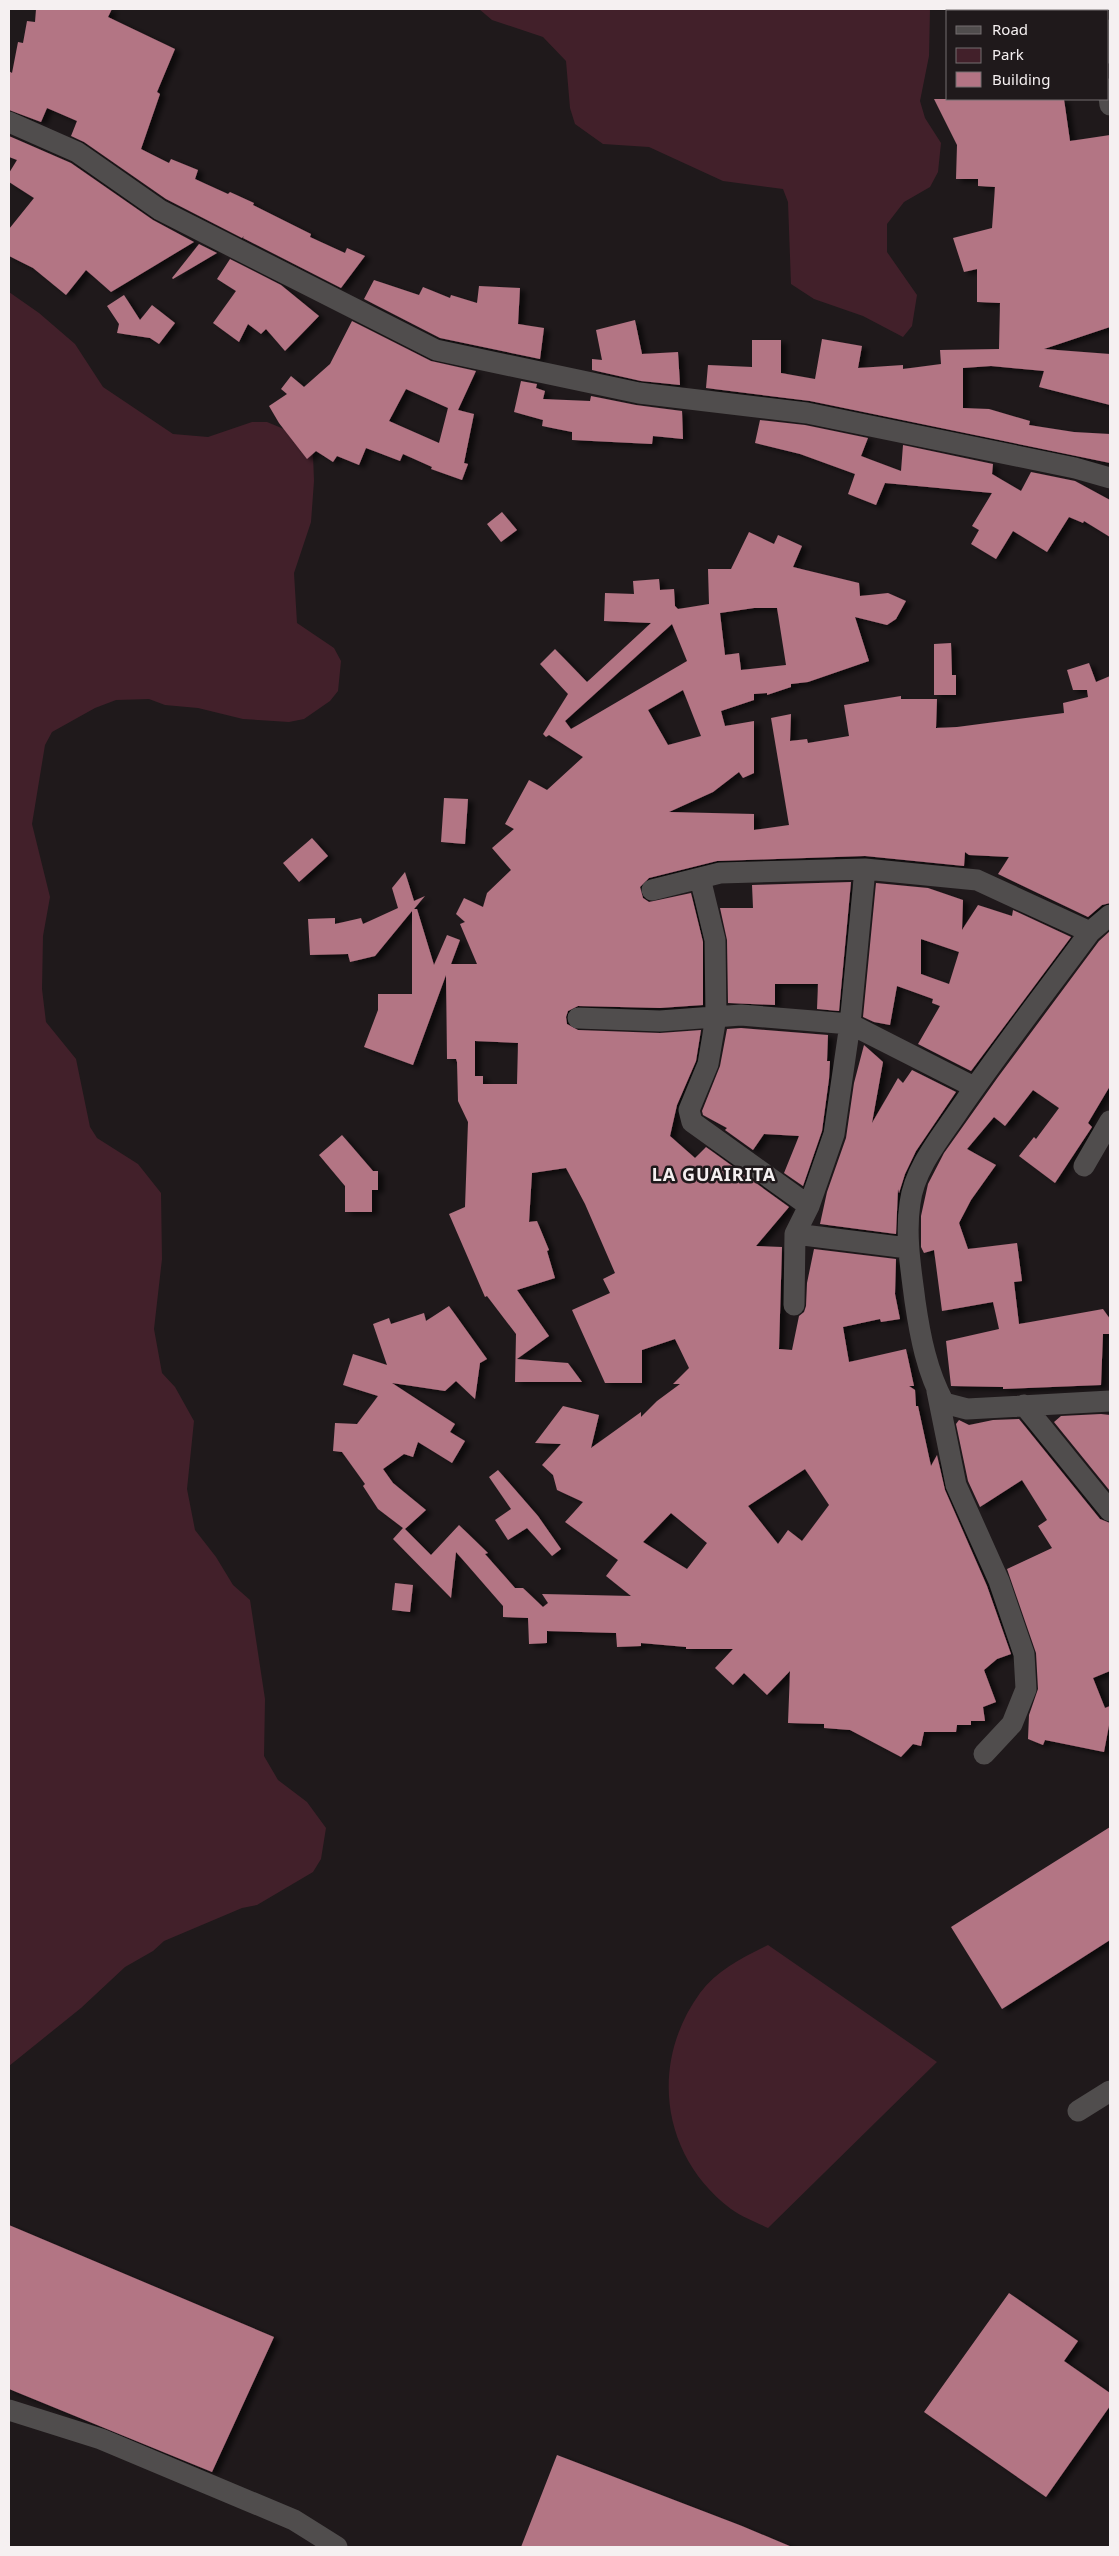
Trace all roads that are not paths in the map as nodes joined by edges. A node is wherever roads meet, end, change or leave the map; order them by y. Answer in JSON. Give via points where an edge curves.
{"nodes":[{"id":1,"x":9,"y":122,"type":"edge"},
{"id":2,"x":1110,"y":478,"type":"edge"},
{"id":3,"x":865,"y":869,"type":"junction"},
{"id":4,"x":700,"y":878,"type":"junction"},
{"id":5,"x":652,"y":890,"type":"dead end"},
{"id":6,"x":1110,"y":915,"type":"edge"},
{"id":7,"x":1090,"y":932,"type":"junction"},
{"id":8,"x":716,"y":1017,"type":"junction"},
{"id":9,"x":578,"y":1018,"type":"dead end"},
{"id":10,"x":850,"y":1024,"type":"junction"},
{"id":11,"x":974,"y":1087,"type":"junction"},
{"id":12,"x":1110,"y":1121,"type":"edge"},
{"id":13,"x":1084,"y":1166,"type":"dead end"},
{"id":14,"x":809,"y":1206,"type":"junction"},
{"id":15,"x":795,"y":1234,"type":"junction"},
{"id":16,"x":908,"y":1248,"type":"junction"},
{"id":17,"x":794,"y":1305,"type":"dead end"},
{"id":18,"x":936,"y":1390,"type":"junction"},
{"id":19,"x":1110,"y":1401,"type":"edge"},
{"id":20,"x":1024,"y":1405,"type":"junction"},
{"id":21,"x":1110,"y":1511,"type":"edge"},
{"id":22,"x":984,"y":1754,"type":"dead end"},
{"id":23,"x":1110,"y":2091,"type":"edge"},
{"id":24,"x":1078,"y":2111,"type":"dead end"},
{"id":25,"x":9,"y":2410,"type":"edge"},
{"id":26,"x":337,"y":2547,"type":"edge"}],
"edges":[{"from":1,"to":2,"type":"street","via":[[78,152],[160,210],[436,350],[639,393],[807,413]]},
{"from":3,"to":4,"type":"street","via":[[720,873]]},
{"from":3,"to":7,"type":"street","via":[[978,880]]},
{"from":3,"to":10,"type":"street"},
{"from":4,"to":5,"type":"street"},
{"from":4,"to":8,"type":"street","via":[[715,940]]},
{"from":6,"to":7,"type":"street"},
{"from":7,"to":11,"type":"street"},
{"from":8,"to":9,"type":"street","via":[[660,1021]]},
{"from":8,"to":10,"type":"street","via":[[741,1015]]},
{"from":8,"to":14,"type":"street","via":[[708,1064],[688,1116]]},
{"from":10,"to":11,"type":"street"},
{"from":10,"to":14,"type":"street","via":[[834,1134]]},
{"from":11,"to":16,"type":"street","via":[[931,1151],[918,1177],[910,1202]]},
{"from":12,"to":13,"type":"street"},
{"from":14,"to":15,"type":"street"},
{"from":15,"to":16,"type":"street"},
{"from":15,"to":17,"type":"street"},
{"from":16,"to":18,"type":"street","via":[[917,1319]]},
{"from":18,"to":20,"type":"street","via":[[944,1403],[954,1407]]},
{"from":18,"to":22,"type":"street","via":[[956,1485],[999,1581],[1024,1654],[1026,1689],[1012,1724]]},
{"from":19,"to":20,"type":"street"},
{"from":20,"to":21,"type":"street"},
{"from":23,"to":24,"type":"street"},
{"from":25,"to":26,"type":"street","via":[[101,2439],[294,2520]]}]}
